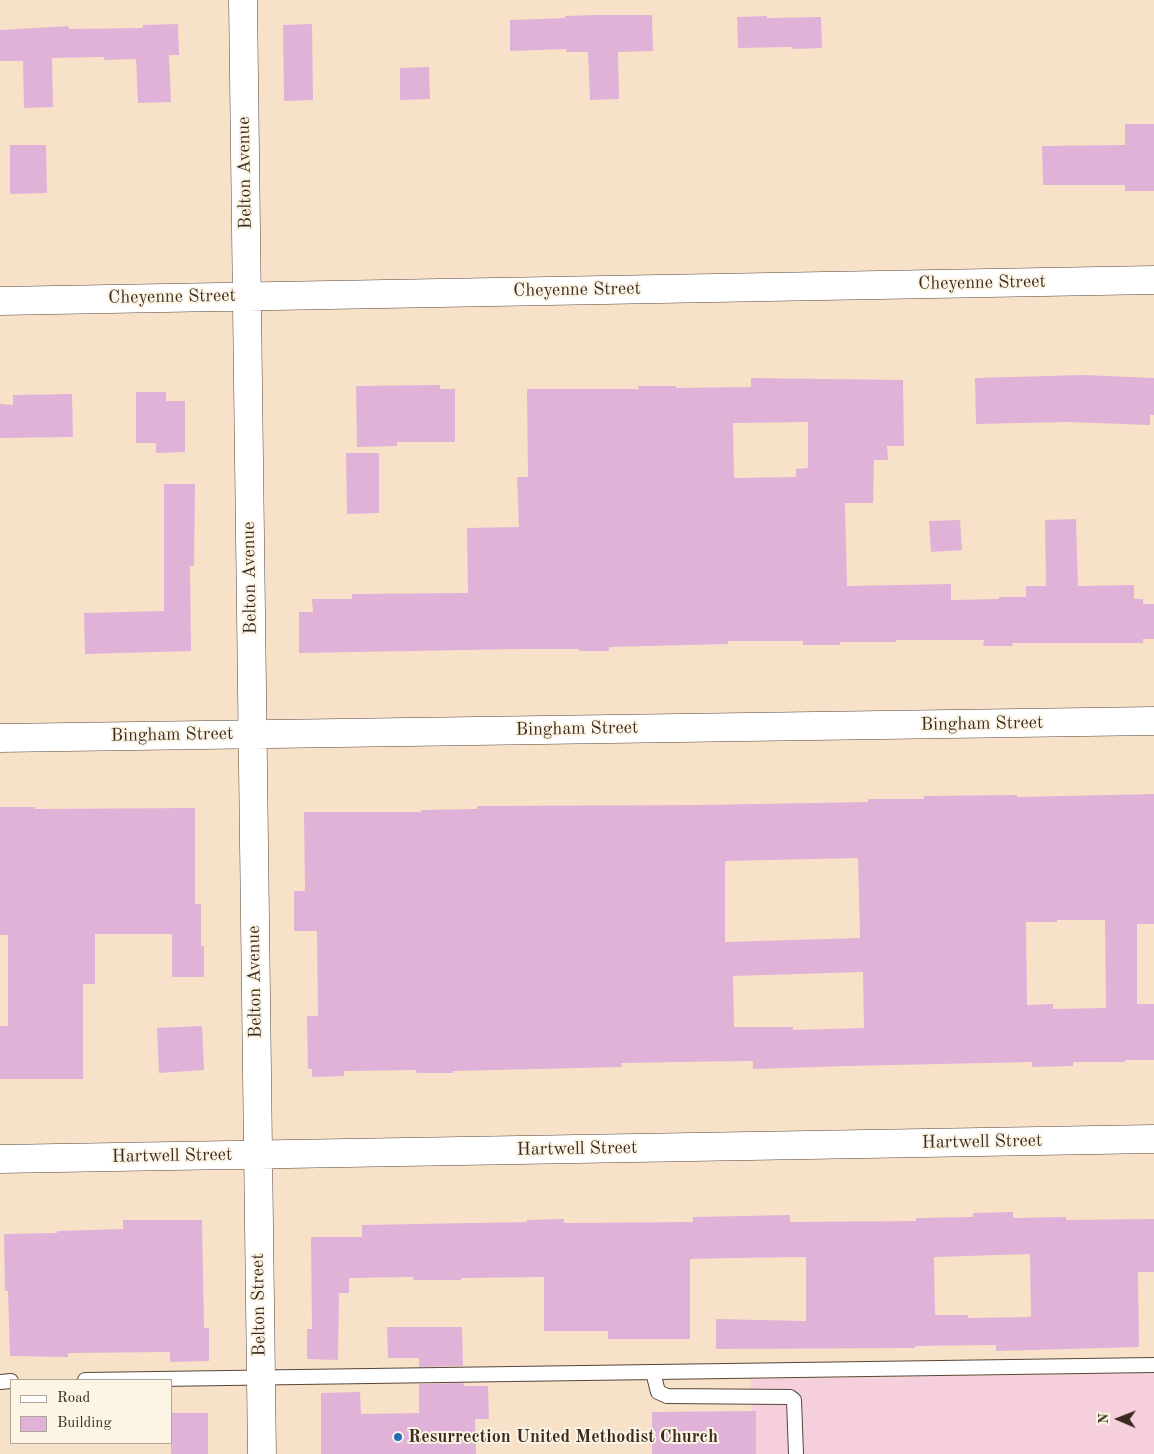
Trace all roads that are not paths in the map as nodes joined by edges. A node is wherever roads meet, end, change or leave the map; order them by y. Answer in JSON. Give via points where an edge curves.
{"nodes":[{"id":1,"x":243,"y":0,"type":"edge"},
{"id":2,"x":1154,"y":280,"type":"edge"},
{"id":3,"x":246,"y":296,"type":"junction"},
{"id":4,"x":0,"y":301,"type":"edge"},
{"id":5,"x":1154,"y":721,"type":"edge"},
{"id":6,"x":251,"y":734,"type":"junction"},
{"id":7,"x":0,"y":738,"type":"edge"},
{"id":8,"x":1154,"y":1139,"type":"edge"},
{"id":9,"x":257,"y":1155,"type":"junction"},
{"id":10,"x":0,"y":1159,"type":"edge"},
{"id":11,"x":1154,"y":1365,"type":"edge"},
{"id":12,"x":654,"y":1372,"type":"junction"},
{"id":13,"x":260,"y":1377,"type":"junction"},
{"id":14,"x":143,"y":1379,"type":"edge"},
{"id":15,"x":262,"y":1454,"type":"edge"},
{"id":16,"x":796,"y":1454,"type":"edge"}],
"edges":[{"from":1,"to":3,"type":"street","name":"Belton Avenue"},
{"from":2,"to":3,"type":"street","name":"Cheyenne Street"},
{"from":3,"to":4,"type":"street","name":"Cheyenne Street"},
{"from":3,"to":6,"type":"street","name":"Belton Avenue"},
{"from":5,"to":6,"type":"street","name":"Bingham Street"},
{"from":6,"to":7,"type":"street","name":"Bingham Street"},
{"from":6,"to":9,"type":"street","name":"Belton Avenue"},
{"from":8,"to":9,"type":"street","name":"Hartwell Street"},
{"from":9,"to":10,"type":"street","name":"Hartwell Street"},
{"from":9,"to":13,"type":"street","name":"Belton Street"},
{"from":11,"to":12,"type":"lane"},
{"from":12,"to":13,"type":"lane"},
{"from":12,"to":16,"type":"lane","via":[[658,1392],[667,1396],[790,1397],[794,1400]]},
{"from":13,"to":14,"type":"lane"},
{"from":13,"to":15,"type":"street","name":"Belton Street"}]}
